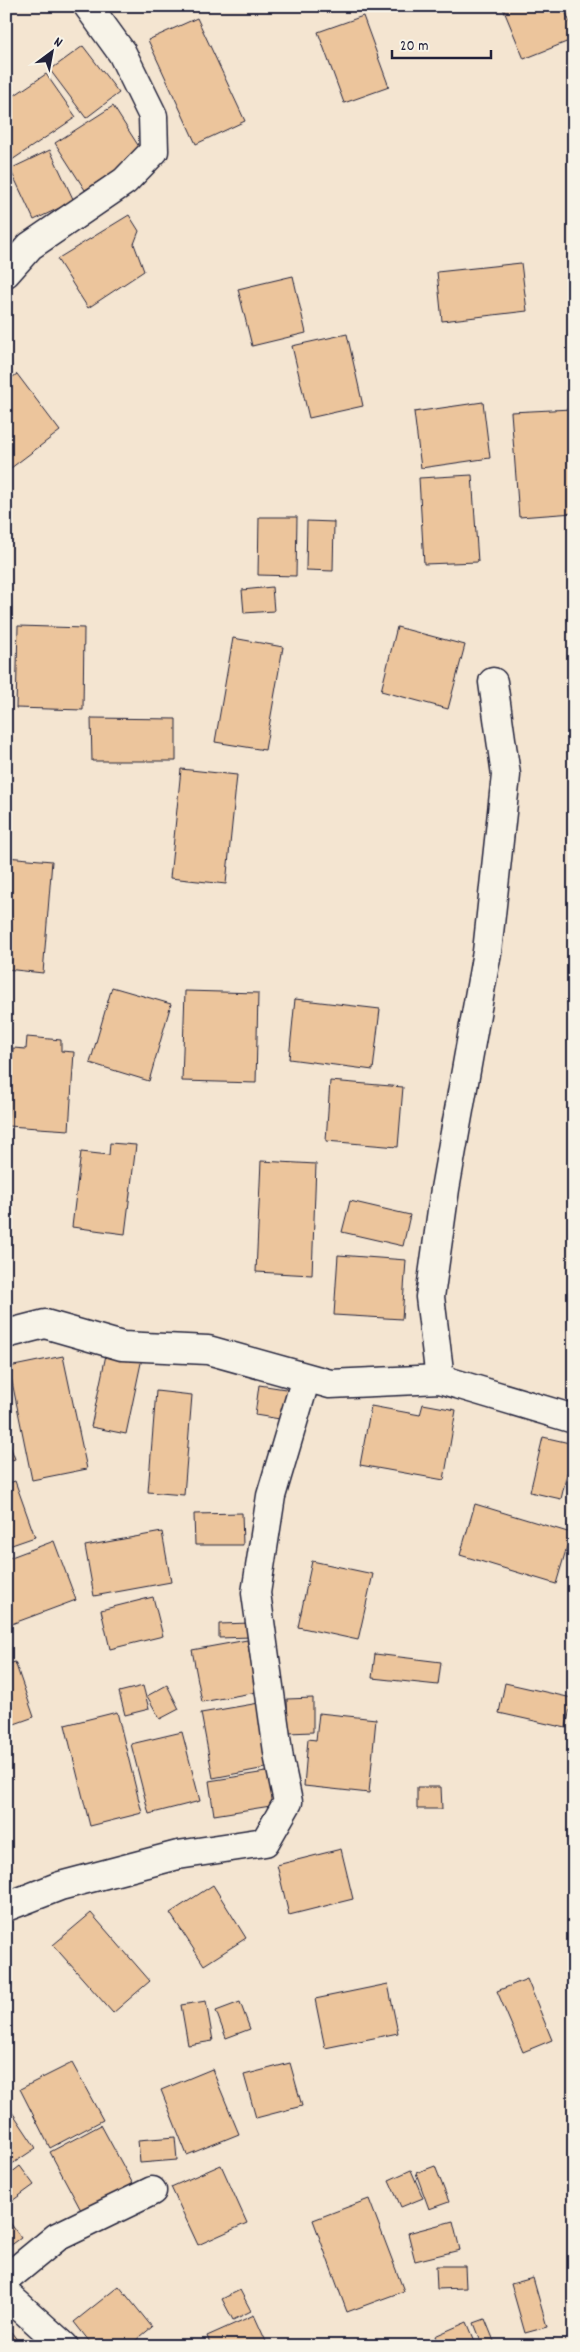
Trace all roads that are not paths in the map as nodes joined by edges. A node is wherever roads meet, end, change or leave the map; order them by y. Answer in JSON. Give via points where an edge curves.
{"nodes":[{"id":1,"x":88,"y":6,"type":"edge"},
{"id":2,"x":6,"y":273,"type":"edge"},
{"id":3,"x":494,"y":682,"type":"dead end"},
{"id":4,"x":6,"y":1334,"type":"edge"},
{"id":5,"x":306,"y":1378,"type":"junction"},
{"id":6,"x":440,"y":1379,"type":"junction"},
{"id":7,"x":574,"y":1419,"type":"edge"},
{"id":8,"x":6,"y":1907,"type":"edge"},
{"id":9,"x":152,"y":2191,"type":"dead end"},
{"id":10,"x":6,"y":2278,"type":"edge"},
{"id":11,"x":6,"y":2294,"type":"edge"},
{"id":12,"x":64,"y":2346,"type":"edge"}],
"edges":[{"from":1,"to":2,"type":"street","via":[[122,53],[153,116],[154,151],[125,182],[30,246]]},
{"from":3,"to":6,"type":"street","via":[[506,775],[487,952],[445,1188],[430,1297]]},
{"from":4,"to":5,"type":"street","via":[[45,1324],[122,1346],[208,1350]]},
{"from":5,"to":6,"type":"street","via":[[330,1384]]},
{"from":5,"to":8,"type":"street","via":[[271,1496],[256,1593],[288,1802],[265,1842],[178,1855],[60,1886]]},
{"from":6,"to":7,"type":"street"},
{"from":9,"to":10,"type":"street","via":[[57,2237]]},
{"from":11,"to":12,"type":"street"}]}
